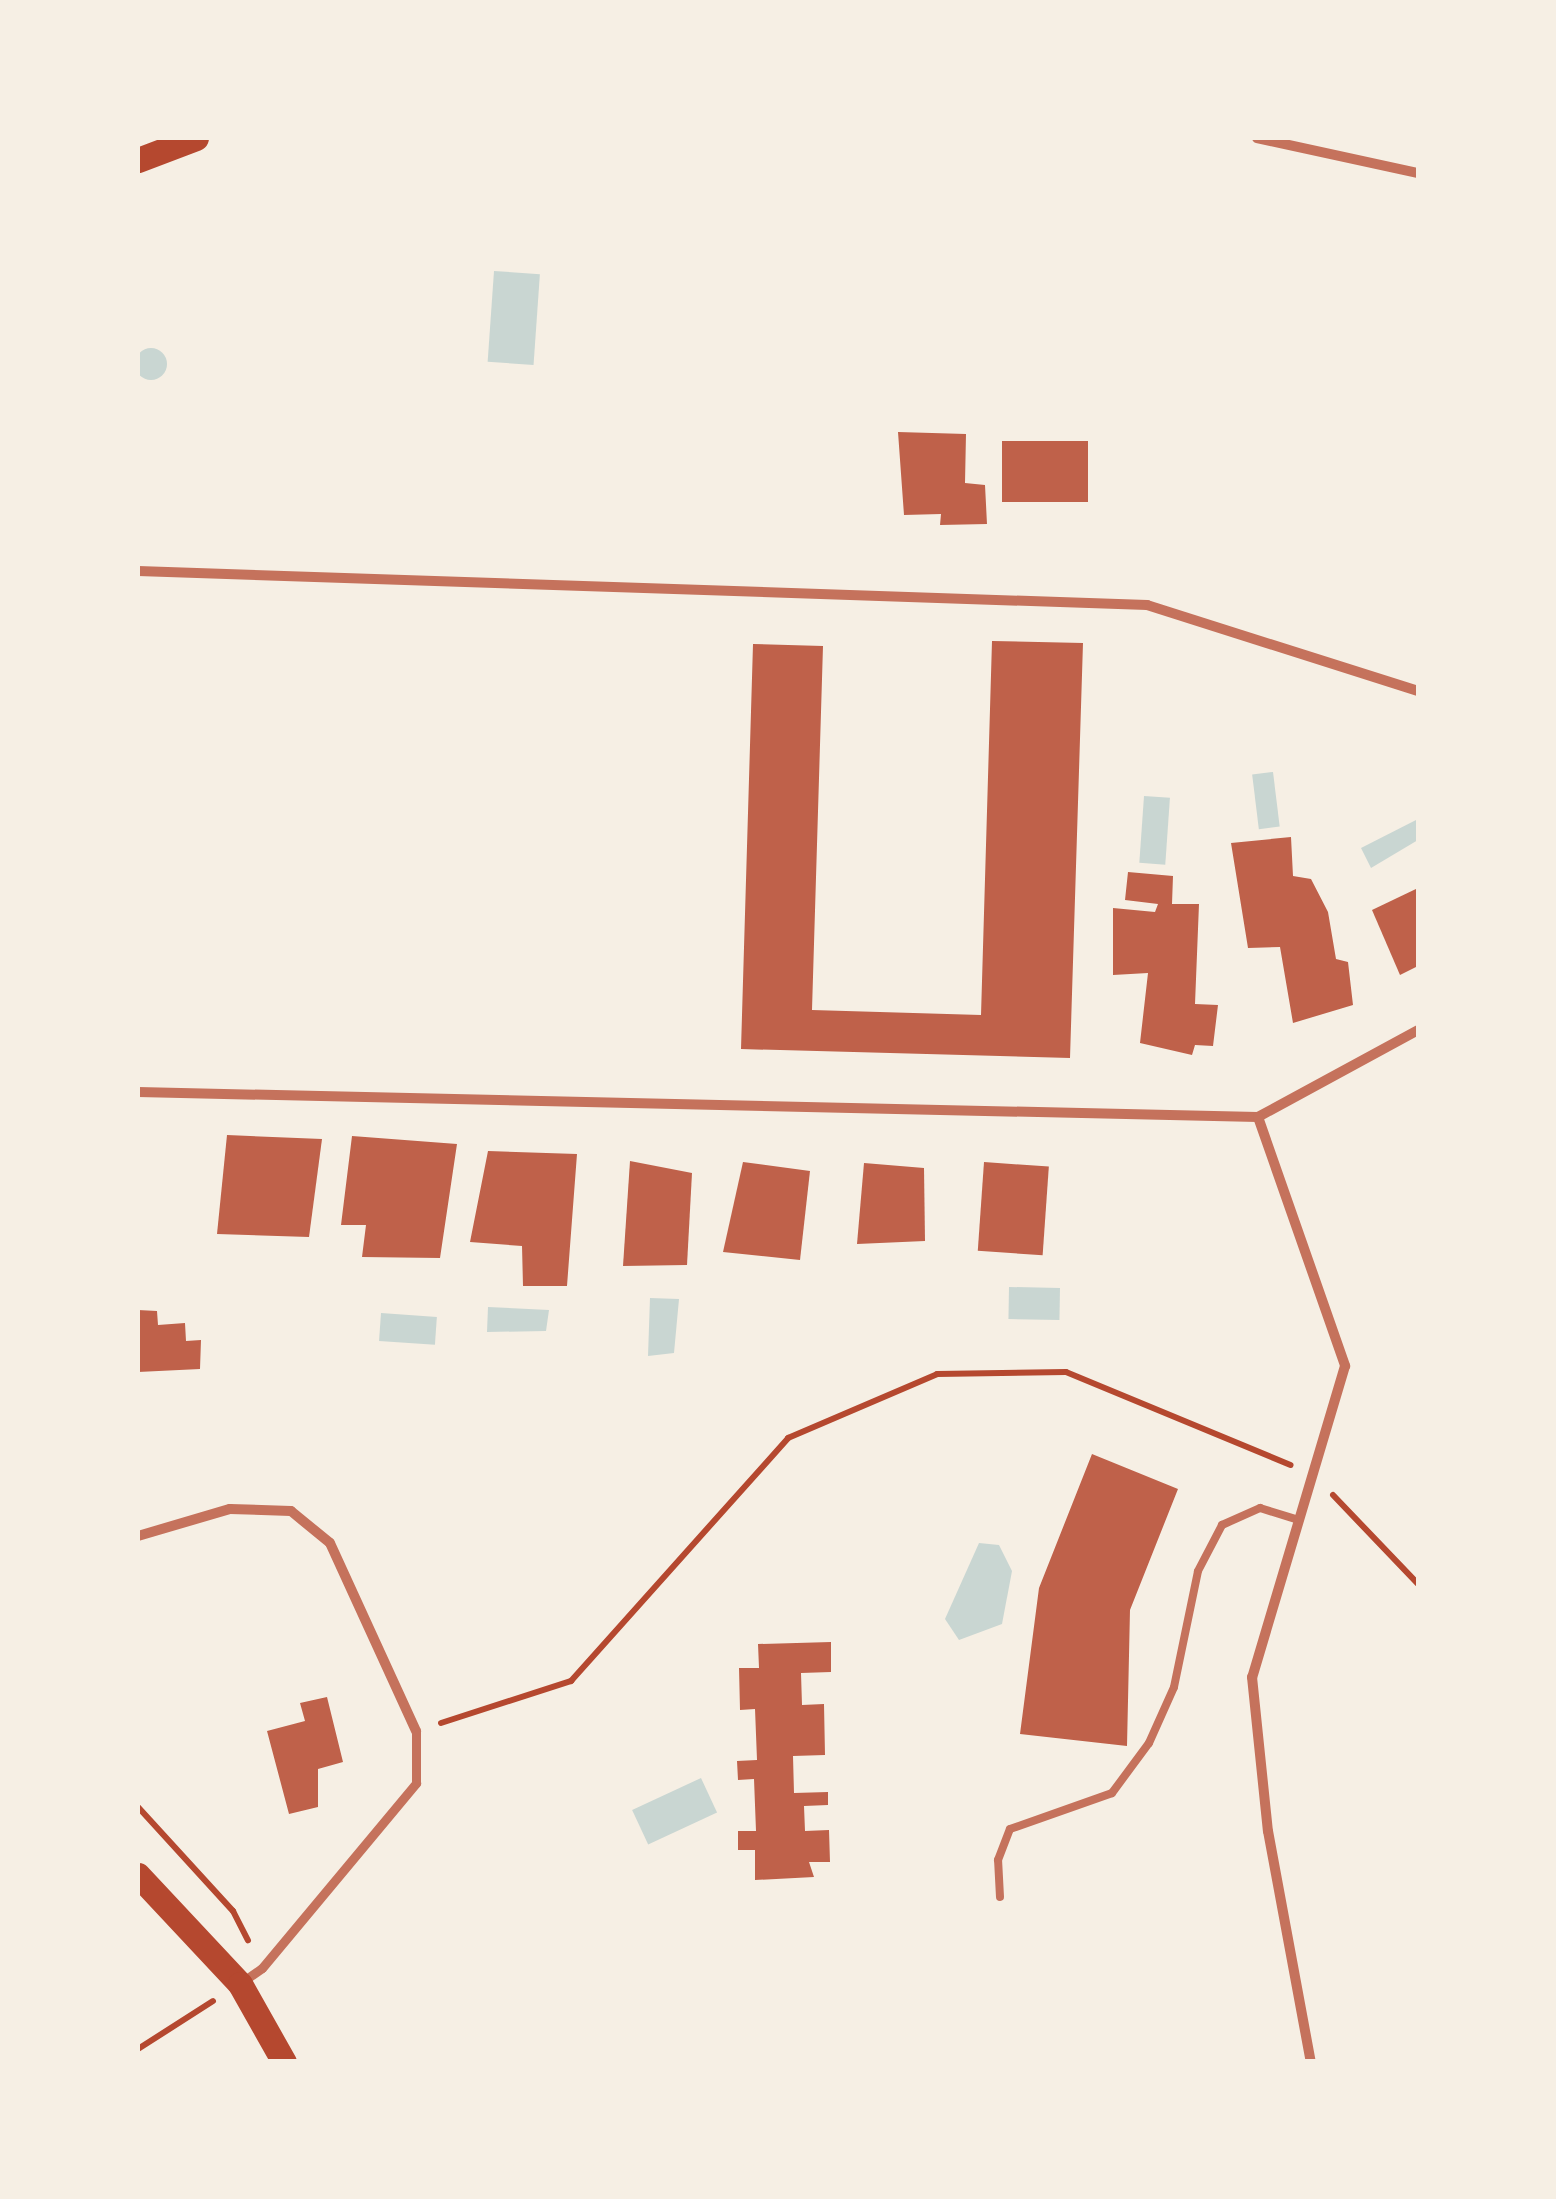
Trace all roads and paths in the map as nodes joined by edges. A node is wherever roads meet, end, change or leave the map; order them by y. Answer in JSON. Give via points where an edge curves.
{"nodes":[{"id":1,"x":196,"y":138,"type":"edge"},
{"id":2,"x":1257,"y":138,"type":"edge"},
{"id":3,"x":138,"y":160,"type":"edge"},
{"id":4,"x":1418,"y":173,"type":"edge"},
{"id":5,"x":138,"y":571,"type":"edge"},
{"id":6,"x":1418,"y":691,"type":"edge"},
{"id":7,"x":1418,"y":1030,"type":"edge"},
{"id":8,"x":138,"y":1092,"type":"edge"},
{"id":9,"x":1258,"y":1116,"type":"junction"},
{"id":10,"x":1312,"y":1473,"type":"junction"},
{"id":11,"x":1299,"y":1520,"type":"junction"},
{"id":12,"x":138,"y":1536,"type":"edge"},
{"id":13,"x":1418,"y":1584,"type":"edge"},
{"id":14,"x":416,"y":1732,"type":"junction"},
{"id":15,"x":138,"y":1875,"type":"edge"},
{"id":16,"x":1000,"y":1897,"type":"dead end"},
{"id":17,"x":240,"y":1984,"type":"junction"},
{"id":18,"x":138,"y":2049,"type":"edge"},
{"id":19,"x":284,"y":2062,"type":"edge"},
{"id":20,"x":1311,"y":2062,"type":"edge"}],
"edges":[{"from":1,"to":3,"type":"main road"},
{"from":2,"to":4,"type":"street"},
{"from":5,"to":6,"type":"street","via":[[1147,605]]},
{"from":7,"to":9,"type":"street"},
{"from":8,"to":9,"type":"street"},
{"from":9,"to":10,"type":"street","via":[[1345,1366]]},
{"from":10,"to":11,"type":"street"},
{"from":10,"to":13,"type":"path"},
{"from":10,"to":14,"type":"path","via":[[1066,1372],[937,1374],[788,1438],[571,1681]]},
{"from":11,"to":16,"type":"lane","via":[[1260,1508],[1222,1524],[1198,1572],[1174,1687],[1149,1743],[1112,1792],[1010,1829],[998,1860]]},
{"from":11,"to":20,"type":"street","via":[[1252,1677],[1268,1832]]},
{"from":12,"to":14,"type":"street","via":[[230,1509],[291,1511],[330,1543]]},
{"from":14,"to":17,"type":"street","via":[[416,1783],[262,1968]]},
{"from":15,"to":17,"type":"main road"},
{"from":17,"to":18,"type":"path"},
{"from":17,"to":19,"type":"main road"}]}
